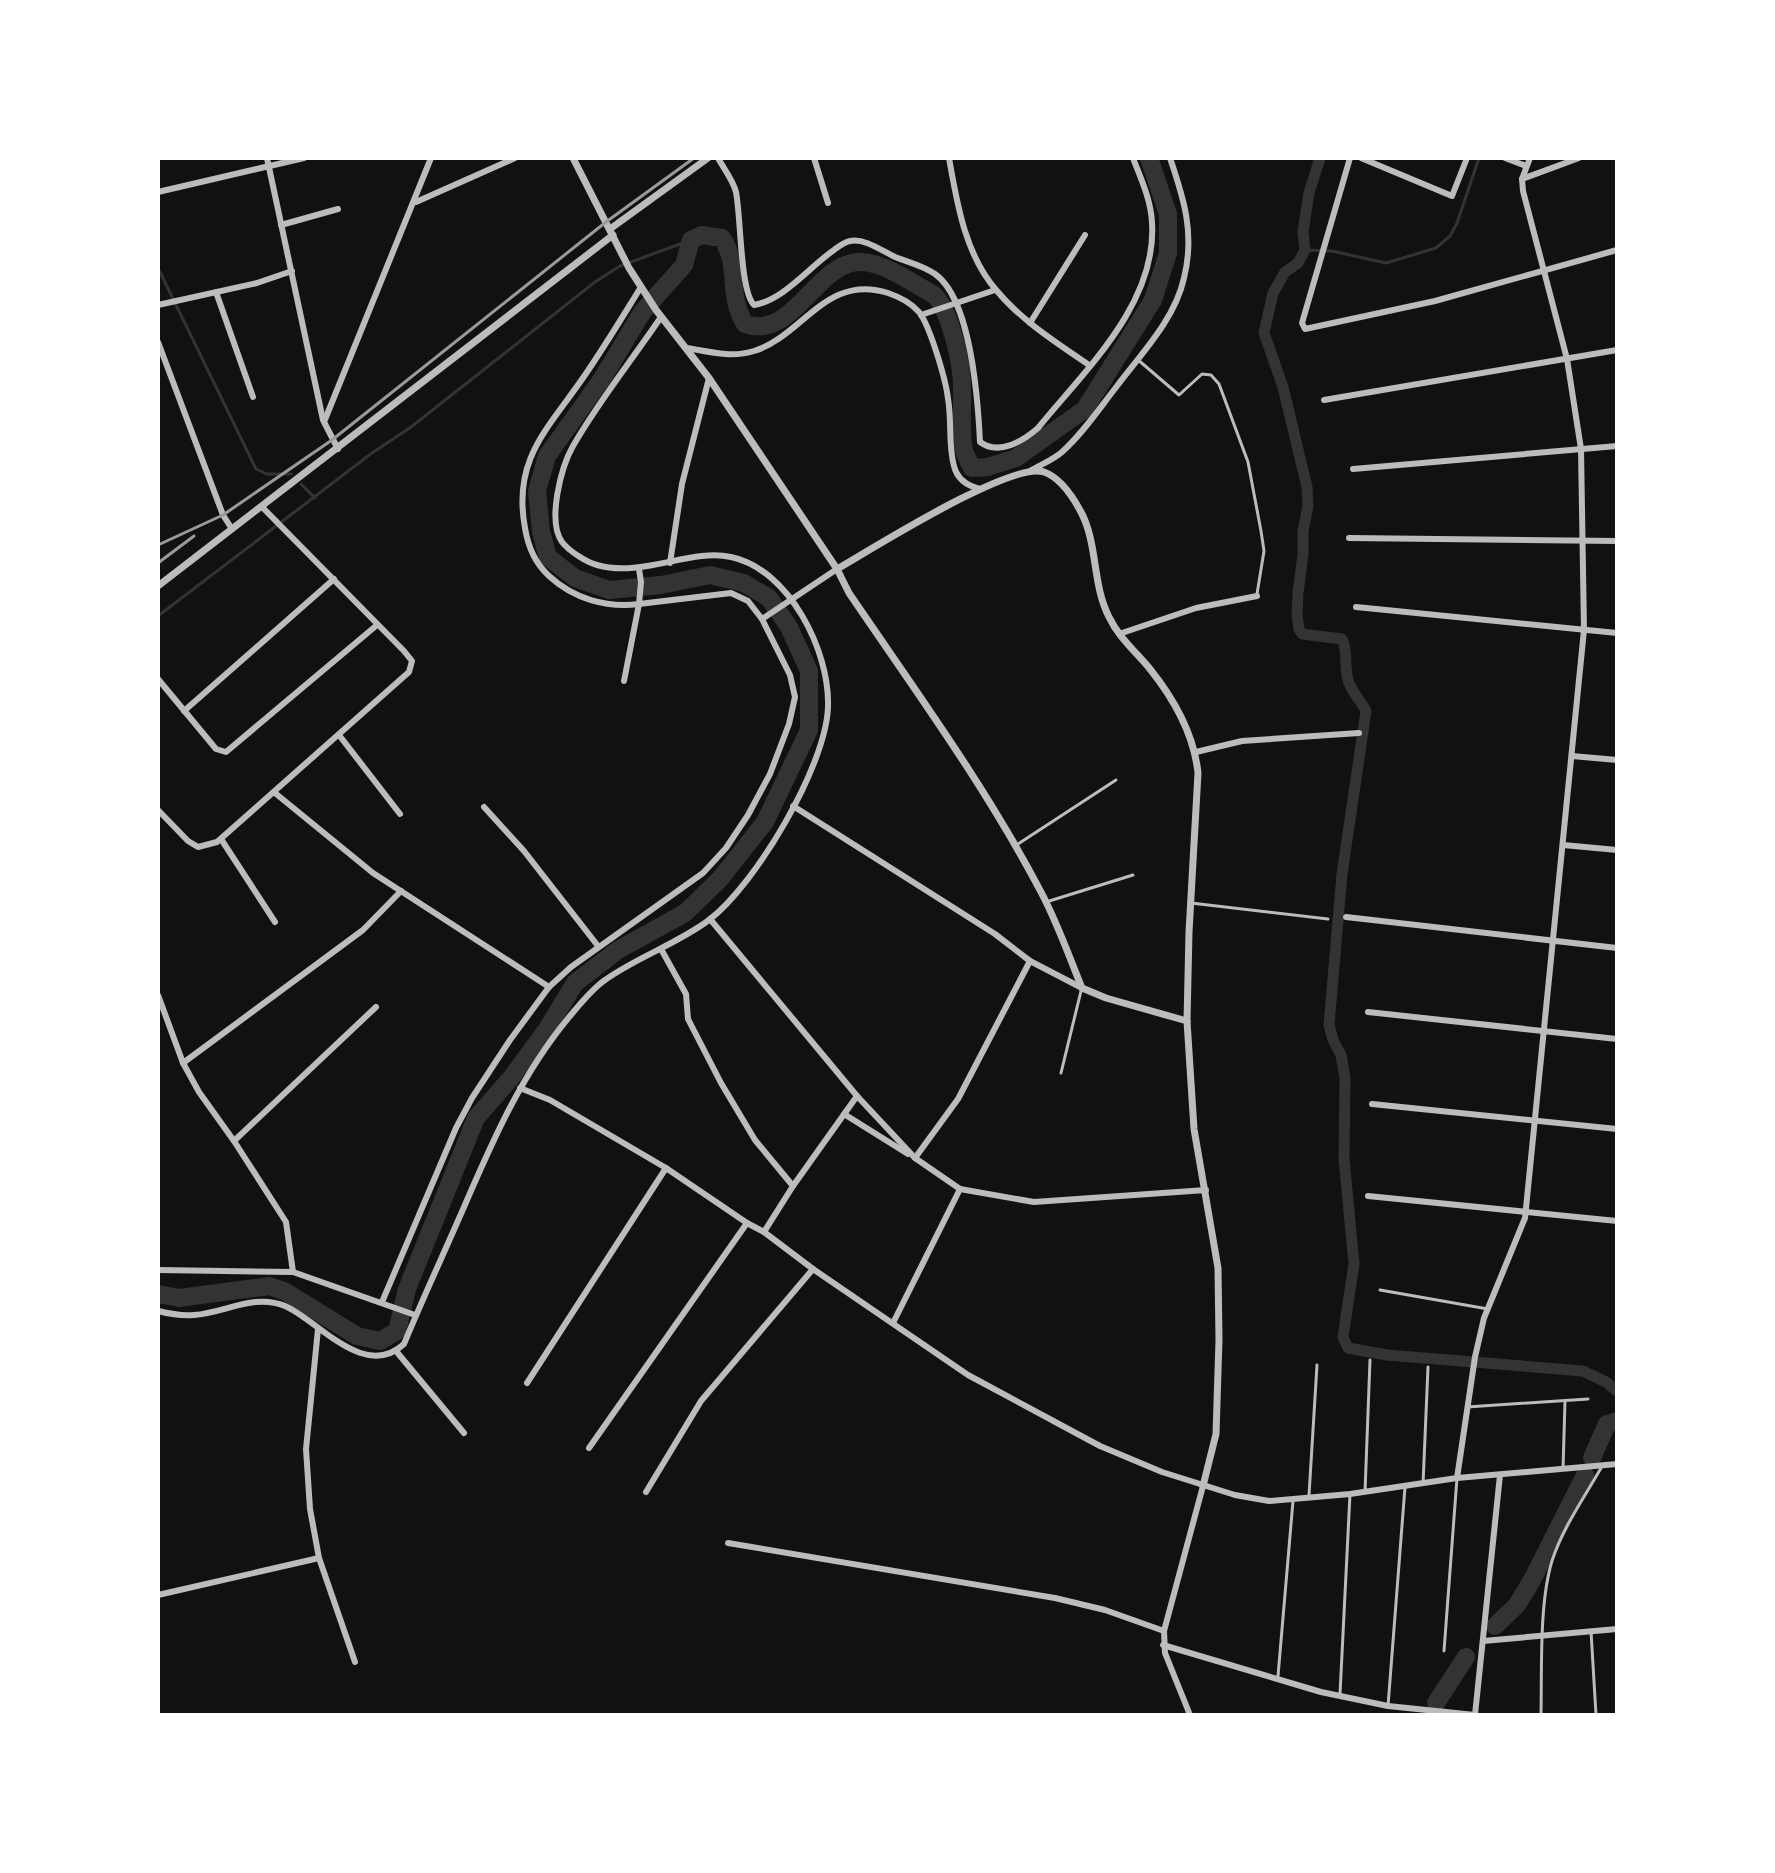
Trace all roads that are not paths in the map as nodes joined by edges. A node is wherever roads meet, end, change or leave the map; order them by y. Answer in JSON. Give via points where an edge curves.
{"nodes":[{"id":1,"x":304,"y":158,"type":"edge"},
{"id":2,"x":431,"y":158,"type":"edge"},
{"id":3,"x":515,"y":158,"type":"edge"},
{"id":4,"x":573,"y":158,"type":"edge"},
{"id":5,"x":708,"y":158,"type":"edge"},
{"id":6,"x":718,"y":158,"type":"edge"},
{"id":7,"x":814,"y":158,"type":"edge"},
{"id":8,"x":949,"y":158,"type":"edge"},
{"id":9,"x":1133,"y":158,"type":"edge"},
{"id":10,"x":1170,"y":158,"type":"edge"},
{"id":11,"x":1350,"y":158,"type":"edge"},
{"id":12,"x":1361,"y":158,"type":"edge"},
{"id":13,"x":1467,"y":158,"type":"edge"},
{"id":14,"x":1505,"y":158,"type":"edge"},
{"id":15,"x":1530,"y":158,"type":"edge"},
{"id":16,"x":1579,"y":158,"type":"edge"},
{"id":17,"x":268,"y":162,"type":"edge"},
{"id":18,"x":1526,"y":166,"type":"junction"},
{"id":19,"x":1522,"y":179,"type":"junction"},
{"id":20,"x":158,"y":192,"type":"edge"},
{"id":21,"x":415,"y":202,"type":"junction"},
{"id":22,"x":828,"y":203,"type":"dead end"},
{"id":23,"x":338,"y":209,"type":"dead end"},
{"id":24,"x":281,"y":225,"type":"junction"},
{"id":25,"x":611,"y":232,"type":"junction"},
{"id":26,"x":1085,"y":235,"type":"dead end"},
{"id":27,"x":1617,"y":250,"type":"edge"},
{"id":28,"x":1545,"y":270,"type":"junction"},
{"id":29,"x":292,"y":271,"type":"junction"},
{"id":30,"x":643,"y":290,"type":"junction"},
{"id":31,"x":995,"y":290,"type":"junction"},
{"id":32,"x":216,"y":292,"type":"junction"},
{"id":33,"x":956,"y":304,"type":"junction"},
{"id":34,"x":159,"y":305,"type":"edge"},
{"id":35,"x":658,"y":314,"type":"junction"},
{"id":36,"x":921,"y":315,"type":"junction"},
{"id":37,"x":1030,"y":323,"type":"junction"},
{"id":38,"x":158,"y":342,"type":"edge"},
{"id":39,"x":687,"y":348,"type":"junction"},
{"id":40,"x":1617,"y":350,"type":"edge"},
{"id":41,"x":1137,"y":359,"type":"junction"},
{"id":42,"x":1567,"y":359,"type":"junction"},
{"id":43,"x":1089,"y":365,"type":"junction"},
{"id":44,"x":709,"y":378,"type":"junction"},
{"id":45,"x":253,"y":397,"type":"dead end"},
{"id":46,"x":1324,"y":400,"type":"dead end"},
{"id":47,"x":324,"y":422,"type":"junction"},
{"id":48,"x":1617,"y":446,"type":"edge"},
{"id":49,"x":338,"y":449,"type":"junction"},
{"id":50,"x":1581,"y":449,"type":"junction"},
{"id":51,"x":1353,"y":469,"type":"dead end"},
{"id":52,"x":1030,"y":471,"type":"junction"},
{"id":53,"x":980,"y":489,"type":"junction"},
{"id":54,"x":262,"y":507,"type":"junction"},
{"id":55,"x":232,"y":529,"type":"junction"},
{"id":56,"x":1349,"y":538,"type":"dead end"},
{"id":57,"x":1584,"y":540,"type":"junction"},
{"id":58,"x":1617,"y":541,"type":"edge"},
{"id":59,"x":670,"y":563,"type":"junction"},
{"id":60,"x":639,"y":569,"type":"junction"},
{"id":61,"x":837,"y":569,"type":"junction"},
{"id":62,"x":334,"y":579,"type":"junction"},
{"id":63,"x":158,"y":586,"type":"edge"},
{"id":64,"x":1257,"y":596,"type":"joint"},
{"id":65,"x":794,"y":599,"type":"junction"},
{"id":66,"x":639,"y":604,"type":"junction"},
{"id":67,"x":1356,"y":607,"type":"dead end"},
{"id":68,"x":764,"y":618,"type":"junction"},
{"id":69,"x":377,"y":625,"type":"junction"},
{"id":70,"x":1584,"y":630,"type":"junction"},
{"id":71,"x":1617,"y":633,"type":"edge"},
{"id":72,"x":1119,"y":634,"type":"junction"},
{"id":73,"x":158,"y":679,"type":"edge"},
{"id":74,"x":624,"y":681,"type":"dead end"},
{"id":75,"x":184,"y":711,"type":"junction"},
{"id":76,"x":1359,"y":733,"type":"dead end"},
{"id":77,"x":339,"y":735,"type":"junction"},
{"id":78,"x":1196,"y":752,"type":"junction"},
{"id":79,"x":1572,"y":756,"type":"junction"},
{"id":80,"x":1617,"y":760,"type":"edge"},
{"id":81,"x":1116,"y":780,"type":"dead end"},
{"id":82,"x":275,"y":793,"type":"junction"},
{"id":83,"x":793,"y":806,"type":"junction"},
{"id":84,"x":484,"y":807,"type":"dead end"},
{"id":85,"x":158,"y":810,"type":"edge"},
{"id":86,"x":400,"y":814,"type":"dead end"},
{"id":87,"x":221,"y":839,"type":"junction"},
{"id":88,"x":1563,"y":845,"type":"junction"},
{"id":89,"x":1015,"y":846,"type":"junction"},
{"id":90,"x":1617,"y":850,"type":"edge"},
{"id":91,"x":1133,"y":875,"type":"dead end"},
{"id":92,"x":401,"y":891,"type":"junction"},
{"id":93,"x":1046,"y":902,"type":"junction"},
{"id":94,"x":1191,"y":903,"type":"junction"},
{"id":95,"x":1346,"y":917,"type":"dead end"},
{"id":96,"x":710,"y":919,"type":"junction"},
{"id":97,"x":1328,"y":919,"type":"dead end"},
{"id":98,"x":275,"y":922,"type":"dead end"},
{"id":99,"x":1552,"y":941,"type":"junction"},
{"id":100,"x":598,"y":946,"type":"junction"},
{"id":101,"x":1617,"y":948,"type":"edge"},
{"id":102,"x":661,"y":949,"type":"junction"},
{"id":103,"x":1030,"y":961,"type":"junction"},
{"id":104,"x":549,"y":987,"type":"junction"},
{"id":105,"x":1082,"y":988,"type":"junction"},
{"id":106,"x":158,"y":995,"type":"edge"},
{"id":107,"x":376,"y":1007,"type":"dead end"},
{"id":108,"x":1368,"y":1012,"type":"dead end"},
{"id":109,"x":1187,"y":1021,"type":"junction"},
{"id":110,"x":1544,"y":1031,"type":"junction"},
{"id":111,"x":1617,"y":1039,"type":"edge"},
{"id":112,"x":183,"y":1063,"type":"junction"},
{"id":113,"x":1061,"y":1073,"type":"dead end"},
{"id":114,"x":520,"y":1088,"type":"junction"},
{"id":115,"x":857,"y":1096,"type":"junction"},
{"id":116,"x":1372,"y":1104,"type":"dead end"},
{"id":117,"x":844,"y":1114,"type":"junction"},
{"id":118,"x":1534,"y":1120,"type":"junction"},
{"id":119,"x":1617,"y":1129,"type":"edge"},
{"id":120,"x":234,"y":1141,"type":"junction"},
{"id":121,"x":915,"y":1158,"type":"junction"},
{"id":122,"x":666,"y":1168,"type":"junction"},
{"id":123,"x":793,"y":1186,"type":"junction"},
{"id":124,"x":960,"y":1189,"type":"junction"},
{"id":125,"x":1206,"y":1190,"type":"junction"},
{"id":126,"x":1368,"y":1196,"type":"dead end"},
{"id":127,"x":1525,"y":1212,"type":"junction"},
{"id":128,"x":1617,"y":1221,"type":"edge"},
{"id":129,"x":747,"y":1223,"type":"junction"},
{"id":130,"x":764,"y":1232,"type":"junction"},
{"id":131,"x":813,"y":1269,"type":"junction"},
{"id":132,"x":158,"y":1270,"type":"edge"},
{"id":133,"x":293,"y":1272,"type":"junction"},
{"id":134,"x":1380,"y":1290,"type":"dead end"},
{"id":135,"x":382,"y":1302,"type":"junction"},
{"id":136,"x":1488,"y":1309,"type":"junction"},
{"id":137,"x":158,"y":1311,"type":"edge"},
{"id":138,"x":415,"y":1315,"type":"junction"},
{"id":139,"x":893,"y":1323,"type":"junction"},
{"id":140,"x":318,"y":1329,"type":"junction"},
{"id":141,"x":396,"y":1351,"type":"junction"},
{"id":142,"x":1370,"y":1360,"type":"dead end"},
{"id":143,"x":1317,"y":1365,"type":"dead end"},
{"id":144,"x":1428,"y":1367,"type":"dead end"},
{"id":145,"x":527,"y":1383,"type":"dead end"},
{"id":146,"x":1588,"y":1399,"type":"dead end"},
{"id":147,"x":1565,"y":1401,"type":"junction"},
{"id":148,"x":1467,"y":1407,"type":"junction"},
{"id":149,"x":464,"y":1433,"type":"dead end"},
{"id":150,"x":589,"y":1448,"type":"dead end"},
{"id":151,"x":1617,"y":1464,"type":"edge"},
{"id":152,"x":1603,"y":1465,"type":"junction"},
{"id":153,"x":1563,"y":1469,"type":"junction"},
{"id":154,"x":1500,"y":1475,"type":"junction"},
{"id":155,"x":1457,"y":1478,"type":"junction"},
{"id":156,"x":1423,"y":1484,"type":"junction"},
{"id":157,"x":1203,"y":1486,"type":"junction"},
{"id":158,"x":1405,"y":1487,"type":"junction"},
{"id":159,"x":646,"y":1492,"type":"dead end"},
{"id":160,"x":1365,"y":1492,"type":"junction"},
{"id":161,"x":1350,"y":1494,"type":"junction"},
{"id":162,"x":1309,"y":1499,"type":"junction"},
{"id":163,"x":1293,"y":1501,"type":"junction"},
{"id":164,"x":728,"y":1543,"type":"dead end"},
{"id":165,"x":319,"y":1558,"type":"junction"},
{"id":166,"x":158,"y":1595,"type":"edge"},
{"id":167,"x":1617,"y":1629,"type":"edge"},
{"id":168,"x":1164,"y":1631,"type":"junction"},
{"id":169,"x":1591,"y":1631,"type":"junction"},
{"id":170,"x":1542,"y":1636,"type":"junction"},
{"id":171,"x":1483,"y":1641,"type":"junction"},
{"id":172,"x":1163,"y":1645,"type":"junction"},
{"id":173,"x":1444,"y":1651,"type":"dead end"},
{"id":174,"x":355,"y":1662,"type":"dead end"},
{"id":175,"x":1277,"y":1681,"type":"junction"},
{"id":176,"x":1340,"y":1697,"type":"junction"},
{"id":177,"x":1388,"y":1706,"type":"junction"},
{"id":178,"x":1190,"y":1715,"type":"edge"},
{"id":179,"x":1475,"y":1715,"type":"edge"},
{"id":180,"x":1541,"y":1715,"type":"edge"},
{"id":181,"x":1596,"y":1715,"type":"edge"}],
"edges":[{"from":1,"to":17,"type":"street"},
{"from":2,"to":21,"type":"street"},
{"from":3,"to":21,"type":"street"},
{"from":4,"to":25,"type":"street"},
{"from":5,"to":25,"type":"street"},
{"from":6,"to":33,"type":"street","via":[[735,187],[745,276],[754,305],[768,303],[850,241],[936,274]]},
{"from":7,"to":22,"type":"street"},
{"from":8,"to":31,"type":"street","via":[[970,245]]},
{"from":9,"to":43,"type":"street","via":[[1152,223],[1149,265],[1116,330]]},
{"from":10,"to":41,"type":"street","via":[[1188,219],[1185,277],[1176,304]]},
{"from":11,"to":28,"type":"street","via":[[1302,323],[1305,329]]},
{"from":12,"to":13,"type":"street","via":[[1452,196]]},
{"from":14,"to":18,"type":"street"},
{"from":15,"to":18,"type":"street"},
{"from":16,"to":19,"type":"street"},
{"from":17,"to":20,"type":"street"},
{"from":17,"to":24,"type":"street"},
{"from":18,"to":19,"type":"street"},
{"from":19,"to":28,"type":"street"},
{"from":21,"to":47,"type":"street"},
{"from":23,"to":24,"type":"street"},
{"from":24,"to":29,"type":"street"},
{"from":25,"to":30,"type":"street"},
{"from":25,"to":49,"type":"street"},
{"from":26,"to":37,"type":"street"},
{"from":27,"to":28,"type":"street"},
{"from":28,"to":42,"type":"street"},
{"from":29,"to":32,"type":"street"},
{"from":29,"to":47,"type":"street"},
{"from":30,"to":35,"type":"street"},
{"from":30,"to":66,"type":"street","via":[[543,434],[526,465],[521,492],[527,541],[538,567],[581,598],[619,606]]},
{"from":31,"to":33,"type":"street"},
{"from":31,"to":37,"type":"street"},
{"from":32,"to":34,"type":"street"},
{"from":32,"to":45,"type":"street"},
{"from":33,"to":36,"type":"street"},
{"from":33,"to":43,"type":"street","via":[[976,382],[980,442],[987,447],[1025,439]]},
{"from":35,"to":39,"type":"street"},
{"from":35,"to":60,"type":"street","via":[[572,448],[558,489],[561,541],[596,565]]},
{"from":36,"to":39,"type":"street","via":[[889,293],[853,290],[820,305],[753,352]]},
{"from":36,"to":53,"type":"street","via":[[949,399],[954,467],[962,480]]},
{"from":37,"to":43,"type":"street"},
{"from":38,"to":55,"type":"street"},
{"from":39,"to":44,"type":"street"},
{"from":40,"to":42,"type":"street"},
{"from":41,"to":52,"type":"street","via":[[1077,437]]},
{"from":41,"to":64,"type":"lane","via":[[1179,395],[1202,374],[1219,384],[1248,462],[1261,531],[1264,551]]},
{"from":42,"to":46,"type":"street"},
{"from":42,"to":50,"type":"street"},
{"from":44,"to":59,"type":"street","via":[[682,484]]},
{"from":44,"to":61,"type":"street"},
{"from":47,"to":49,"type":"street"},
{"from":48,"to":50,"type":"street"},
{"from":49,"to":54,"type":"street"},
{"from":50,"to":51,"type":"street"},
{"from":50,"to":57,"type":"street"},
{"from":52,"to":53,"type":"street"},
{"from":52,"to":72,"type":"street","via":[[1052,477],[1081,512],[1100,595]]},
{"from":53,"to":61,"type":"street"},
{"from":54,"to":55,"type":"street"},
{"from":54,"to":62,"type":"street"},
{"from":55,"to":63,"type":"street"},
{"from":56,"to":57,"type":"street"},
{"from":57,"to":58,"type":"street"},
{"from":57,"to":70,"type":"street"},
{"from":59,"to":60,"type":"street"},
{"from":59,"to":65,"type":"street","via":[[730,556],[770,576]]},
{"from":60,"to":66,"type":"street"},
{"from":61,"to":65,"type":"street"},
{"from":61,"to":89,"type":"street"},
{"from":62,"to":69,"type":"street"},
{"from":62,"to":75,"type":"street"},
{"from":64,"to":72,"type":"street","via":[[1196,608]]},
{"from":65,"to":68,"type":"street"},
{"from":65,"to":83,"type":"street","via":[[821,660],[828,705],[813,765]]},
{"from":66,"to":68,"type":"street","via":[[731,593]]},
{"from":66,"to":74,"type":"street"},
{"from":67,"to":70,"type":"street"},
{"from":68,"to":100,"type":"street","via":[[795,697],[770,774],[726,848],[703,873]]},
{"from":69,"to":75,"type":"street","via":[[226,752],[216,749]]},
{"from":69,"to":77,"type":"street","via":[[412,661],[409,672]]},
{"from":70,"to":71,"type":"street"},
{"from":70,"to":79,"type":"street"},
{"from":72,"to":78,"type":"street","via":[[1166,692]]},
{"from":73,"to":75,"type":"street"},
{"from":76,"to":78,"type":"street","via":[[1242,741]]},
{"from":77,"to":82,"type":"street"},
{"from":77,"to":86,"type":"street"},
{"from":78,"to":94,"type":"street"},
{"from":79,"to":80,"type":"street"},
{"from":79,"to":88,"type":"street"},
{"from":81,"to":89,"type":"lane"},
{"from":82,"to":87,"type":"street"},
{"from":82,"to":92,"type":"street"},
{"from":83,"to":96,"type":"street","via":[[763,861]]},
{"from":83,"to":103,"type":"street"},
{"from":84,"to":100,"type":"street"},
{"from":85,"to":87,"type":"street","via":[[198,847]]},
{"from":87,"to":98,"type":"street"},
{"from":88,"to":90,"type":"street"},
{"from":88,"to":99,"type":"street"},
{"from":89,"to":93,"type":"street"},
{"from":91,"to":93,"type":"lane"},
{"from":92,"to":104,"type":"street"},
{"from":92,"to":112,"type":"street","via":[[363,930]]},
{"from":93,"to":105,"type":"street"},
{"from":94,"to":97,"type":"lane"},
{"from":94,"to":109,"type":"street"},
{"from":95,"to":99,"type":"street"},
{"from":96,"to":102,"type":"street"},
{"from":96,"to":115,"type":"street"},
{"from":99,"to":101,"type":"street"},
{"from":99,"to":110,"type":"street"},
{"from":100,"to":104,"type":"street"},
{"from":102,"to":114,"type":"street","via":[[602,981],[569,1017]]},
{"from":102,"to":123,"type":"street","via":[[686,994],[688,1019],[721,1083],[755,1140]]},
{"from":103,"to":105,"type":"street"},
{"from":103,"to":121,"type":"street","via":[[958,1099]]},
{"from":104,"to":135,"type":"street","via":[[462,1117]]},
{"from":105,"to":109,"type":"street"},
{"from":105,"to":113,"type":"lane"},
{"from":106,"to":112,"type":"street"},
{"from":107,"to":120,"type":"street"},
{"from":108,"to":110,"type":"street"},
{"from":109,"to":125,"type":"street","via":[[1194,1129]]},
{"from":110,"to":111,"type":"street"},
{"from":110,"to":118,"type":"street"},
{"from":112,"to":120,"type":"street"},
{"from":114,"to":122,"type":"street"},
{"from":114,"to":138,"type":"street"},
{"from":115,"to":117,"type":"street"},
{"from":115,"to":121,"type":"street"},
{"from":116,"to":118,"type":"street"},
{"from":117,"to":121,"type":"street"},
{"from":117,"to":123,"type":"street"},
{"from":118,"to":119,"type":"street"},
{"from":118,"to":127,"type":"street"},
{"from":120,"to":133,"type":"street","via":[[286,1222]]},
{"from":121,"to":124,"type":"street"},
{"from":122,"to":129,"type":"street"},
{"from":122,"to":145,"type":"street"},
{"from":123,"to":130,"type":"street"},
{"from":124,"to":125,"type":"street","via":[[1034,1202]]},
{"from":124,"to":139,"type":"street"},
{"from":125,"to":157,"type":"street","via":[[1218,1268],[1219,1340],[1216,1434]]},
{"from":126,"to":127,"type":"street"},
{"from":127,"to":128,"type":"street"},
{"from":127,"to":136,"type":"street"},
{"from":129,"to":130,"type":"street"},
{"from":129,"to":150,"type":"street"},
{"from":130,"to":131,"type":"street"},
{"from":131,"to":139,"type":"street"},
{"from":131,"to":159,"type":"street","via":[[701,1401]]},
{"from":132,"to":133,"type":"street"},
{"from":133,"to":135,"type":"street"},
{"from":134,"to":136,"type":"lane"},
{"from":135,"to":138,"type":"street"},
{"from":136,"to":148,"type":"street"},
{"from":137,"to":140,"type":"street","via":[[197,1315],[266,1301],[286,1306]]},
{"from":138,"to":141,"type":"street"},
{"from":139,"to":157,"type":"street","via":[[968,1375],[1100,1446]]},
{"from":140,"to":141,"type":"street","via":[[331,1340],[371,1355]]},
{"from":140,"to":165,"type":"street","via":[[306,1449]]},
{"from":141,"to":149,"type":"street"},
{"from":142,"to":160,"type":"lane"},
{"from":143,"to":162,"type":"lane"},
{"from":144,"to":156,"type":"lane"},
{"from":146,"to":147,"type":"lane"},
{"from":147,"to":148,"type":"lane"},
{"from":147,"to":153,"type":"lane"},
{"from":148,"to":155,"type":"street"},
{"from":151,"to":152,"type":"street"},
{"from":152,"to":153,"type":"street"},
{"from":152,"to":170,"type":"lane","via":[[1552,1562]]},
{"from":153,"to":154,"type":"street"},
{"from":154,"to":155,"type":"street"},
{"from":154,"to":171,"type":"street"},
{"from":155,"to":156,"type":"street"},
{"from":155,"to":173,"type":"lane"},
{"from":156,"to":158,"type":"street"},
{"from":157,"to":163,"type":"street"},
{"from":157,"to":168,"type":"street"},
{"from":158,"to":160,"type":"street"},
{"from":158,"to":177,"type":"lane"},
{"from":160,"to":161,"type":"street"},
{"from":161,"to":162,"type":"street"},
{"from":161,"to":176,"type":"lane"},
{"from":162,"to":163,"type":"street"},
{"from":163,"to":175,"type":"lane"},
{"from":164,"to":168,"type":"street","via":[[1055,1598]]},
{"from":165,"to":166,"type":"street"},
{"from":165,"to":174,"type":"street"},
{"from":167,"to":169,"type":"street"},
{"from":168,"to":172,"type":"street"},
{"from":169,"to":170,"type":"street"},
{"from":169,"to":181,"type":"lane"},
{"from":170,"to":171,"type":"street"},
{"from":170,"to":180,"type":"lane"},
{"from":171,"to":179,"type":"street"},
{"from":172,"to":175,"type":"street"},
{"from":172,"to":178,"type":"street"},
{"from":175,"to":176,"type":"street"},
{"from":176,"to":177,"type":"street"},
{"from":177,"to":179,"type":"street"}]}
